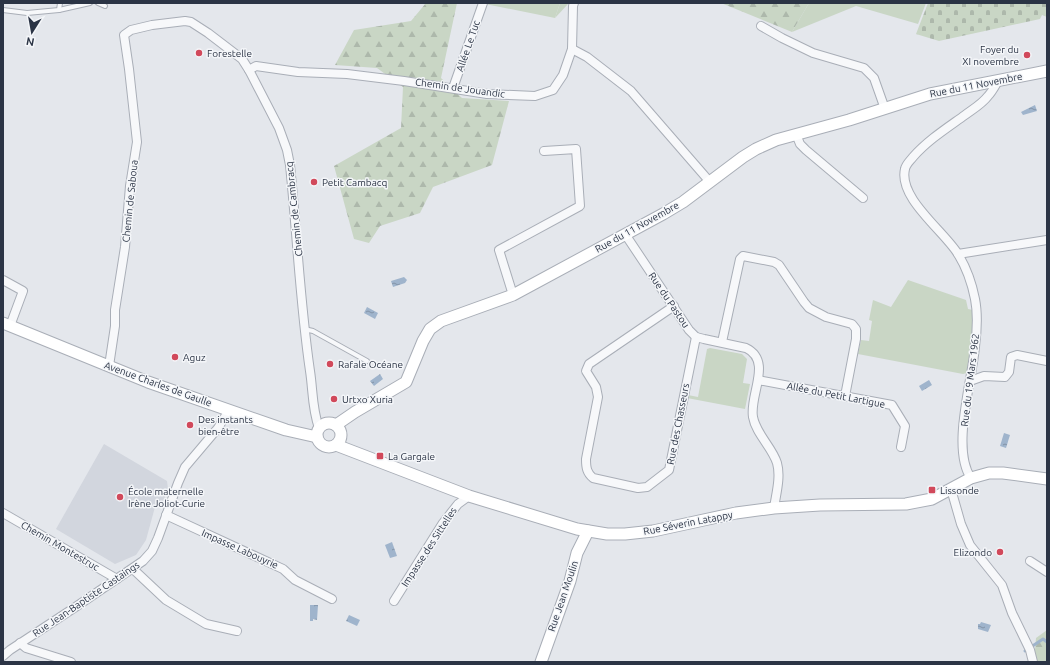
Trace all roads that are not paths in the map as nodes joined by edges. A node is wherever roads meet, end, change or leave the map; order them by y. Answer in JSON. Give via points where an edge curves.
{"nodes":[{"id":1,"x":60,"y":3,"type":"edge"},
{"id":2,"x":90,"y":3,"type":"edge"},
{"id":3,"x":98,"y":3,"type":"edge"},
{"id":4,"x":483,"y":3,"type":"edge"},
{"id":5,"x":574,"y":3,"type":"edge"},
{"id":6,"x":83,"y":4,"type":"edge"},
{"id":7,"x":105,"y":6,"type":"dead end"},
{"id":8,"x":3,"y":10,"type":"edge"},
{"id":9,"x":58,"y":10,"type":"junction"},
{"id":10,"x":761,"y":26,"type":"dead end"},
{"id":11,"x":124,"y":35,"type":"joint"},
{"id":12,"x":572,"y":49,"type":"junction"},
{"id":13,"x":249,"y":70,"type":"junction"},
{"id":14,"x":1047,"y":71,"type":"edge"},
{"id":15,"x":998,"y":81,"type":"junction"},
{"id":16,"x":453,"y":88,"type":"junction"},
{"id":17,"x":885,"y":109,"type":"junction"},
{"id":18,"x":796,"y":134,"type":"junction"},
{"id":19,"x":544,"y":150,"type":"dead end"},
{"id":20,"x":710,"y":182,"type":"junction"},
{"id":21,"x":863,"y":198,"type":"dead end"},
{"id":22,"x":625,"y":234,"type":"junction"},
{"id":23,"x":1047,"y":240,"type":"edge"},
{"id":24,"x":958,"y":254,"type":"junction"},
{"id":25,"x":3,"y":280,"type":"edge"},
{"id":26,"x":513,"y":295,"type":"junction"},
{"id":27,"x":674,"y":306,"type":"junction"},
{"id":28,"x":6,"y":325,"type":"edge"},
{"id":29,"x":304,"y":329,"type":"junction"},
{"id":30,"x":696,"y":337,"type":"junction"},
{"id":31,"x":722,"y":342,"type":"junction"},
{"id":32,"x":1047,"y":361,"type":"edge"},
{"id":33,"x":367,"y":362,"type":"dead end"},
{"id":34,"x":109,"y":366,"type":"junction"},
{"id":35,"x":758,"y":380,"type":"junction"},
{"id":36,"x":970,"y":381,"type":"junction"},
{"id":37,"x":845,"y":396,"type":"junction"},
{"id":38,"x":229,"y":410,"type":"junction"},
{"id":39,"x":336,"y":426,"type":"junction"},
{"id":40,"x":318,"y":432,"type":"junction"},
{"id":41,"x":336,"y":445,"type":"junction"},
{"id":42,"x":901,"y":448,"type":"dead end"},
{"id":43,"x":971,"y":478,"type":"junction"},
{"id":44,"x":1047,"y":479,"type":"edge"},
{"id":45,"x":951,"y":489,"type":"junction"},
{"id":46,"x":469,"y":496,"type":"junction"},
{"id":47,"x":774,"y":508,"type":"junction"},
{"id":48,"x":3,"y":513,"type":"edge"},
{"id":49,"x":166,"y":515,"type":"junction"},
{"id":50,"x":588,"y":531,"type":"junction"},
{"id":51,"x":1030,"y":561,"type":"dead end"},
{"id":52,"x":133,"y":569,"type":"junction"},
{"id":53,"x":1047,"y":572,"type":"edge"},
{"id":54,"x":117,"y":579,"type":"junction"},
{"id":55,"x":332,"y":599,"type":"dead end"},
{"id":56,"x":394,"y":601,"type":"dead end"},
{"id":57,"x":236,"y":631,"type":"dead end"},
{"id":58,"x":20,"y":643,"type":"junction"},
{"id":59,"x":3,"y":656,"type":"edge"},
{"id":60,"x":71,"y":662,"type":"edge"},
{"id":61,"x":540,"y":662,"type":"edge"},
{"id":62,"x":1033,"y":662,"type":"edge"}],
"edges":[{"from":1,"to":9,"type":"lane"},
{"from":2,"to":6,"type":"lane"},
{"from":3,"to":7,"type":"lane"},
{"from":4,"to":16,"type":"street","name":"Allée Le Tuc"},
{"from":5,"to":12,"type":"street","name":"Chemin de Jouandic"},
{"from":6,"to":9,"type":"lane"},
{"from":8,"to":9,"type":"lane","via":[[27,13]]},
{"from":10,"to":17,"type":"street","via":[[813,53],[864,68],[874,78]]},
{"from":11,"to":13,"type":"street","name":"Chemin de Cambracq","via":[[131,30],[152,25],[191,22],[242,59]]},
{"from":11,"to":34,"type":"street","name":"Chemin de Saboua","via":[[137,142]]},
{"from":12,"to":16,"type":"street","name":"Chemin de Jouandic","via":[[563,76],[553,90],[535,96],[487,94]]},
{"from":12,"to":20,"type":"street","via":[[587,57],[631,91]]},
{"from":13,"to":16,"type":"street","name":"Chemin de Jouandic","via":[[256,66],[298,72],[404,80]]},
{"from":13,"to":29,"type":"street","name":"Chemin de Cambracq","via":[[279,128],[287,150]]},
{"from":14,"to":15,"type":"street","name":"Rue du 11 Novembre"},
{"from":15,"to":17,"type":"street","name":"Rue du 11 Novembre","via":[[937,92]]},
{"from":15,"to":24,"type":"street","name":"Rue du 19 Mars 1962","via":[[980,104],[924,145],[907,164],[905,170],[904,179],[910,197]]},
{"from":17,"to":18,"type":"street","name":"Rue du 11 Novembre"},
{"from":18,"to":20,"type":"street","name":"Rue du 11 Novembre","via":[[756,149]]},
{"from":18,"to":21,"type":"street","via":[[806,150]]},
{"from":19,"to":26,"type":"street","via":[[576,149],[580,206],[499,250]]},
{"from":20,"to":22,"type":"street","name":"Rue du 11 Novembre","via":[[670,210]]},
{"from":22,"to":26,"type":"street","name":"Rue du 11 Novembre"},
{"from":22,"to":27,"type":"street","name":"Rue du Pastou"},
{"from":23,"to":24,"type":"street"},
{"from":24,"to":36,"type":"street","name":"Rue du 19 Mars 1962","via":[[971,282],[976,315]]},
{"from":25,"to":28,"type":"street","via":[[23,291]]},
{"from":26,"to":39,"type":"street","name":"Rue du 11 Novembre","via":[[441,322],[430,329],[406,382]]},
{"from":27,"to":30,"type":"street","name":"Rue du Pastou"},
{"from":27,"to":30,"type":"street","name":"Rue des Chasseurs","via":[[586,367],[598,397],[586,459],[586,468],[594,478],[638,488],[647,487],[669,470]]},
{"from":28,"to":34,"type":"street","name":"Avenue Charles de Gaulle"},
{"from":29,"to":33,"type":"lane","via":[[313,331]]},
{"from":29,"to":40,"type":"street","name":"Chemin de Cambracq"},
{"from":30,"to":31,"type":"street","name":"Rue du Pastou"},
{"from":31,"to":35,"type":"street","name":"Rue du Pastou","via":[[752,350],[760,365]]},
{"from":31,"to":37,"type":"street","via":[[740,259],[743,256],[774,262],[779,265],[809,308],[826,317],[852,324],[856,329]]},
{"from":32,"to":36,"type":"street","via":[[1017,355],[1011,357],[1009,372],[1005,377],[984,376]]},
{"from":34,"to":38,"type":"street","name":"Avenue Charles de Gaulle"},
{"from":35,"to":37,"type":"street","name":"Allée du Petit Lartigue"},
{"from":35,"to":47,"type":"street","name":"Rue du Pastou","via":[[753,417],[755,426],[777,462],[779,474]]},
{"from":36,"to":43,"type":"street","name":"Rue du 19 Mars 1962","via":[[964,419],[963,453]]},
{"from":37,"to":42,"type":"street","name":"Allée du Petit Lartigue","via":[[892,405],[905,426]]},
{"from":38,"to":40,"type":"street","name":"Avenue Charles de Gaulle","via":[[286,430]]},
{"from":38,"to":49,"type":"street","name":"Rue Jean-Baptiste Castaings","via":[[218,428],[185,467]]},
{"from":39,"to":40,"type":"street","via":[[327,423]]},
{"from":39,"to":41,"type":"street","via":[[340,433]]},
{"from":40,"to":41,"type":"street","via":[[318,442],[322,445]]},
{"from":41,"to":46,"type":"street","name":"Rue Séverin Latappy"},
{"from":43,"to":44,"type":"street","name":"Rue Séverin Latappy","via":[[989,473],[1003,473]]},
{"from":43,"to":45,"type":"street","name":"Rue Séverin Latappy"},
{"from":45,"to":47,"type":"street","name":"Rue Séverin Latappy","via":[[932,499],[906,504]]},
{"from":45,"to":62,"type":"street","via":[[970,545],[1002,585],[1012,613],[1030,648]]},
{"from":46,"to":50,"type":"street","name":"Rue Séverin Latappy"},
{"from":46,"to":56,"type":"street","name":"Impasse des Sittelles","via":[[458,504],[443,523]]},
{"from":47,"to":50,"type":"street","name":"Rue Séverin Latappy","via":[[736,513],[652,531],[625,534]]},
{"from":48,"to":54,"type":"street","name":"Chemin Montestruc"},
{"from":49,"to":52,"type":"street","name":"Rue Jean-Baptiste Castaings","via":[[152,552]]},
{"from":49,"to":55,"type":"street","name":"Impasse Labouyrie","via":[[283,569],[295,580]]},
{"from":50,"to":61,"type":"street","name":"Rue Jean Moulin","via":[[577,553],[570,581]]},
{"from":51,"to":53,"type":"street"},
{"from":52,"to":54,"type":"street","name":"Rue Jean-Baptiste Castaings"},
{"from":52,"to":57,"type":"street","via":[[166,600],[206,624]]},
{"from":54,"to":58,"type":"street","name":"Rue Jean-Baptiste Castaings"},
{"from":58,"to":59,"type":"street","name":"Rue Jean-Baptiste Castaings"},
{"from":58,"to":60,"type":"street","via":[[26,648]]}]}
